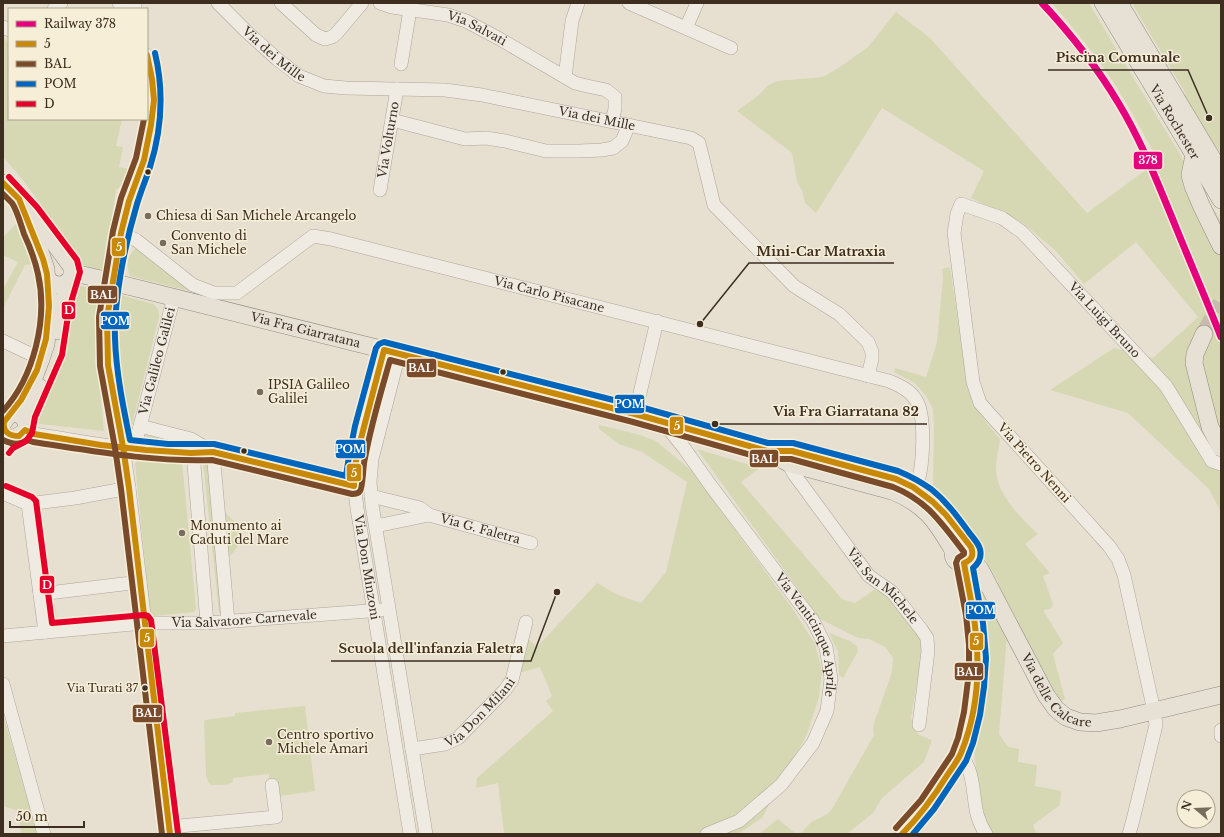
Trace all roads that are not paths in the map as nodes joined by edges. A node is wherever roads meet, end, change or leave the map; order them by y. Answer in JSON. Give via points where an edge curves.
{"nodes":[{"id":1,"x":218,"y":3,"type":"edge"},
{"id":2,"x":281,"y":3,"type":"edge"},
{"id":3,"x":362,"y":3,"type":"edge"},
{"id":4,"x":380,"y":3,"type":"edge"},
{"id":5,"x":578,"y":3,"type":"edge"},
{"id":6,"x":629,"y":3,"type":"edge"},
{"id":7,"x":697,"y":3,"type":"edge"},
{"id":8,"x":1103,"y":3,"type":"edge"},
{"id":9,"x":1119,"y":3,"type":"edge"},
{"id":10,"x":410,"y":10,"type":"junction"},
{"id":11,"x":686,"y":28,"type":"junction"},
{"id":12,"x":731,"y":48,"type":"dead end"},
{"id":13,"x":148,"y":60,"type":"edge"},
{"id":14,"x":401,"y":64,"type":"dead end"},
{"id":15,"x":565,"y":77,"type":"junction"},
{"id":16,"x":397,"y":89,"type":"junction"},
{"id":17,"x":392,"y":120,"type":"junction"},
{"id":18,"x":612,"y":122,"type":"junction"},
{"id":19,"x":629,"y":125,"type":"junction"},
{"id":20,"x":1200,"y":151,"type":"junction"},
{"id":21,"x":1221,"y":173,"type":"edge"},
{"id":22,"x":3,"y":183,"type":"edge"},
{"id":23,"x":380,"y":190,"type":"dead end"},
{"id":24,"x":19,"y":199,"type":"junction"},
{"id":25,"x":1221,"y":200,"type":"edge"},
{"id":26,"x":961,"y":204,"type":"joint"},
{"id":27,"x":121,"y":233,"type":"junction"},
{"id":28,"x":1221,"y":246,"type":"edge"},
{"id":29,"x":69,"y":272,"type":"junction"},
{"id":30,"x":46,"y":274,"type":"junction"},
{"id":31,"x":174,"y":297,"type":"junction"},
{"id":32,"x":657,"y":322,"type":"junction"},
{"id":33,"x":1204,"y":334,"type":"tunnel mouth"},
{"id":34,"x":3,"y":341,"type":"edge"},
{"id":35,"x":392,"y":352,"type":"junction"},
{"id":36,"x":41,"y":360,"type":"junction"},
{"id":37,"x":868,"y":376,"type":"junction"},
{"id":38,"x":635,"y":414,"type":"junction"},
{"id":39,"x":6,"y":420,"type":"edge"},
{"id":40,"x":663,"y":422,"type":"junction"},
{"id":41,"x":140,"y":426,"type":"junction"},
{"id":42,"x":13,"y":438,"type":"edge"},
{"id":43,"x":128,"y":448,"type":"junction"},
{"id":44,"x":1221,"y":448,"type":"edge"},
{"id":45,"x":767,"y":451,"type":"junction"},
{"id":46,"x":213,"y":452,"type":"junction"},
{"id":47,"x":193,"y":453,"type":"junction"},
{"id":48,"x":788,"y":463,"type":"junction"},
{"id":49,"x":1221,"y":464,"type":"edge"},
{"id":50,"x":354,"y":486,"type":"junction"},
{"id":51,"x":129,"y":488,"type":"junction"},
{"id":52,"x":915,"y":488,"type":"junction"},
{"id":53,"x":3,"y":493,"type":"edge"},
{"id":54,"x":371,"y":496,"type":"junction"},
{"id":55,"x":28,"y":504,"type":"junction"},
{"id":56,"x":429,"y":515,"type":"junction"},
{"id":57,"x":376,"y":526,"type":"junction"},
{"id":58,"x":531,"y":543,"type":"dead end"},
{"id":59,"x":964,"y":554,"type":"junction"},
{"id":60,"x":140,"y":582,"type":"junction"},
{"id":61,"x":40,"y":594,"type":"junction"},
{"id":62,"x":389,"y":610,"type":"junction"},
{"id":63,"x":374,"y":611,"type":"junction"},
{"id":64,"x":228,"y":621,"type":"junction"},
{"id":65,"x":526,"y":622,"type":"dead end"},
{"id":66,"x":144,"y":623,"type":"junction"},
{"id":67,"x":207,"y":623,"type":"junction"},
{"id":68,"x":45,"y":632,"type":"junction"},
{"id":69,"x":3,"y":636,"type":"edge"},
{"id":70,"x":3,"y":684,"type":"edge"},
{"id":71,"x":1221,"y":694,"type":"edge"},
{"id":72,"x":1154,"y":711,"type":"junction"},
{"id":73,"x":919,"y":725,"type":"dead end"},
{"id":74,"x":1221,"y":730,"type":"edge"},
{"id":75,"x":1221,"y":736,"type":"edge"},
{"id":76,"x":412,"y":749,"type":"junction"},
{"id":77,"x":960,"y":754,"type":"junction"},
{"id":78,"x":272,"y":785,"type":"dead end"},
{"id":79,"x":169,"y":831,"type":"edge"},
{"id":80,"x":44,"y":834,"type":"edge"},
{"id":81,"x":410,"y":834,"type":"edge"},
{"id":82,"x":426,"y":834,"type":"edge"},
{"id":83,"x":708,"y":834,"type":"edge"},
{"id":84,"x":902,"y":834,"type":"edge"},
{"id":85,"x":986,"y":834,"type":"edge"},
{"id":86,"x":1129,"y":834,"type":"edge"}],
"edges":[{"from":1,"to":16,"type":"street","name":"Via dei Mille","via":[[252,37],[299,76],[324,86]]},
{"from":2,"to":3,"type":"street","via":[[316,35],[325,39],[336,34]]},
{"from":4,"to":10,"type":"street","name":"Via Salvati"},
{"from":5,"to":15,"type":"street","via":[[572,21]]},
{"from":6,"to":11,"type":"street"},
{"from":7,"to":11,"type":"street"},
{"from":8,"to":20,"type":"main road","name":"Via Rochester"},
{"from":9,"to":20,"type":"main road","name":"Via Rochester"},
{"from":10,"to":14,"type":"street"},
{"from":10,"to":15,"type":"street","name":"Via Salvati","via":[[448,15],[466,21]]},
{"from":11,"to":12,"type":"street"},
{"from":13,"to":27,"type":"street","via":[[153,93],[151,125],[144,160]]},
{"from":15,"to":18,"type":"street","name":"Via Salvati","via":[[575,83],[606,90],[615,97],[616,109]]},
{"from":16,"to":17,"type":"street","name":"Via Volturno"},
{"from":16,"to":18,"type":"street","name":"Via dei Mille","via":[[445,90],[482,95]]},
{"from":17,"to":19,"type":"street","via":[[465,139],[486,138],[546,151],[613,148],[622,141]]},
{"from":17,"to":23,"type":"street","name":"Via Volturno"},
{"from":18,"to":19,"type":"street","name":"Via dei Mille"},
{"from":19,"to":37,"type":"street","name":"Via dei Mille","via":[[691,138],[699,143],[714,205],[794,286],[839,314],[868,342],[872,359]]},
{"from":20,"to":21,"type":"main road","name":"Via Rochester"},
{"from":20,"to":25,"type":"main road","name":"Via Rochester"},
{"from":20,"to":28,"type":"main road","via":[[1190,175]]},
{"from":22,"to":24,"type":"main road"},
{"from":24,"to":29,"type":"main road","via":[[31,212]]},
{"from":24,"to":30,"type":"main road","via":[[34,234]]},
{"from":26,"to":49,"type":"street","name":"Via Luigi Bruno","via":[[1002,218],[1022,232],[1166,386],[1212,461]]},
{"from":26,"to":72,"type":"street","name":"Via Pietro Nenni","via":[[954,233],[973,382],[980,403],[1118,559],[1124,575]]},
{"from":27,"to":32,"type":"street","name":"Via Carlo Pisacane","via":[[136,240],[193,285],[214,293],[237,293],[313,236],[331,238]]},
{"from":27,"to":43,"type":"street","via":[[109,300],[108,365]]},
{"from":29,"to":30,"type":"main road","via":[[62,285],[49,281]]},
{"from":29,"to":30,"type":"main road","via":[[59,259],[48,265]]},
{"from":29,"to":31,"type":"main road","name":"Via Fra Giarratana","bridge":true},
{"from":29,"to":42,"type":"main road","via":[[54,352]]},
{"from":30,"to":36,"type":"main road","via":[[50,319]]},
{"from":31,"to":35,"type":"main road","name":"Via Fra Giarratana"},
{"from":31,"to":41,"type":"street","name":"Via Galileo Galilei"},
{"from":32,"to":37,"type":"street","name":"Via Carlo Pisacane"},
{"from":32,"to":38,"type":"street"},
{"from":33,"to":44,"type":"main road","via":[[1195,354],[1195,370],[1210,427]]},
{"from":34,"to":36,"type":"street"},
{"from":35,"to":38,"type":"main road","name":"Via Fra Giarratana"},
{"from":35,"to":50,"type":"street","name":"Via Don Minzoni","via":[[373,388],[354,469]]},
{"from":35,"to":54,"type":"street","name":"Via Don Minzoni","via":[[372,458]]},
{"from":36,"to":39,"type":"main road","via":[[30,385]]},
{"from":37,"to":52,"type":"street","name":"Via Carlo Pisacane","via":[[900,386],[916,400],[921,411],[921,467]]},
{"from":38,"to":40,"type":"main road","name":"Via Fra Giarratana"},
{"from":39,"to":42,"type":"main road","via":[[20,415]]},
{"from":40,"to":45,"type":"main road","name":"Via Fra Giarratana"},
{"from":40,"to":83,"type":"street","name":"Via Venticinque Aprile","via":[[813,620],[826,647],[830,679],[827,711],[813,743],[781,785],[739,821]]},
{"from":41,"to":43,"type":"street","name":"Via Galileo Galilei"},
{"from":41,"to":46,"type":"street","via":[[191,439]]},
{"from":42,"to":43,"type":"street","via":[[34,434]]},
{"from":43,"to":47,"type":"street"},
{"from":43,"to":51,"type":"street"},
{"from":45,"to":48,"type":"main road","name":"Via Fra Giarratana"},
{"from":45,"to":52,"type":"main road","name":"Via Fra Giarratana","via":[[792,451],[896,479]]},
{"from":46,"to":47,"type":"street"},
{"from":46,"to":50,"type":"street"},
{"from":46,"to":64,"type":"street"},
{"from":47,"to":67,"type":"street"},
{"from":48,"to":59,"type":"main road","name":"Via Fra Giarratana","via":[[905,496],[926,512]]},
{"from":48,"to":73,"type":"street","name":"Via San Michele","via":[[869,576],[892,592],[927,638],[928,651]]},
{"from":50,"to":63,"type":"street","name":"Via Don Minzoni"},
{"from":51,"to":55,"type":"street"},
{"from":51,"to":60,"type":"street"},
{"from":52,"to":59,"type":"main road","name":"Via Fra Giarratana","via":[[944,513]]},
{"from":53,"to":55,"type":"street"},
{"from":54,"to":56,"type":"street","via":[[420,508]]},
{"from":54,"to":57,"type":"street","name":"Via Don Minzoni"},
{"from":55,"to":61,"type":"street"},
{"from":56,"to":57,"type":"street"},
{"from":56,"to":58,"type":"street","name":"Via G. Faletra"},
{"from":57,"to":62,"type":"street","name":"Via Don Minzoni"},
{"from":59,"to":72,"type":"main road","name":"Via delle Calcare","via":[[980,569],[1046,695],[1056,709],[1066,717],[1080,722],[1096,723]]},
{"from":59,"to":77,"type":"street","via":[[978,645],[973,710]]},
{"from":60,"to":61,"type":"street"},
{"from":60,"to":66,"type":"street"},
{"from":61,"to":68,"type":"street"},
{"from":62,"to":63,"type":"street","name":"Via Salvatore Carnevale"},
{"from":62,"to":76,"type":"street","name":"Via Don Minzoni"},
{"from":63,"to":64,"type":"street","name":"Via Salvatore Carnevale"},
{"from":63,"to":81,"type":"street","name":"Via Don Minzoni"},
{"from":64,"to":67,"type":"street","name":"Via Salvatore Carnevale"},
{"from":65,"to":76,"type":"street","name":"Via Don Milani","via":[[512,680],[505,690],[458,738],[445,744]]},
{"from":66,"to":67,"type":"street","name":"Via Salvatore Carnevale"},
{"from":66,"to":68,"type":"street","name":"Via Salvatore Carnevale"},
{"from":66,"to":79,"type":"street"},
{"from":68,"to":69,"type":"street","name":"Via Salvatore Carnevale"},
{"from":70,"to":80,"type":"street"},
{"from":71,"to":72,"type":"main road","name":"Via delle Calcare"},
{"from":72,"to":86,"type":"street","name":"Via Pietro Nenni","via":[[1155,731]]},
{"from":74,"to":75,"type":"street"},
{"from":76,"to":82,"type":"street","name":"Via Don Minzoni"},
{"from":77,"to":84,"type":"street","via":[[935,796]]},
{"from":77,"to":85,"type":"street","via":[[970,770],[978,816]]},
{"from":78,"to":79,"type":"street","via":[[276,817]]}]}
